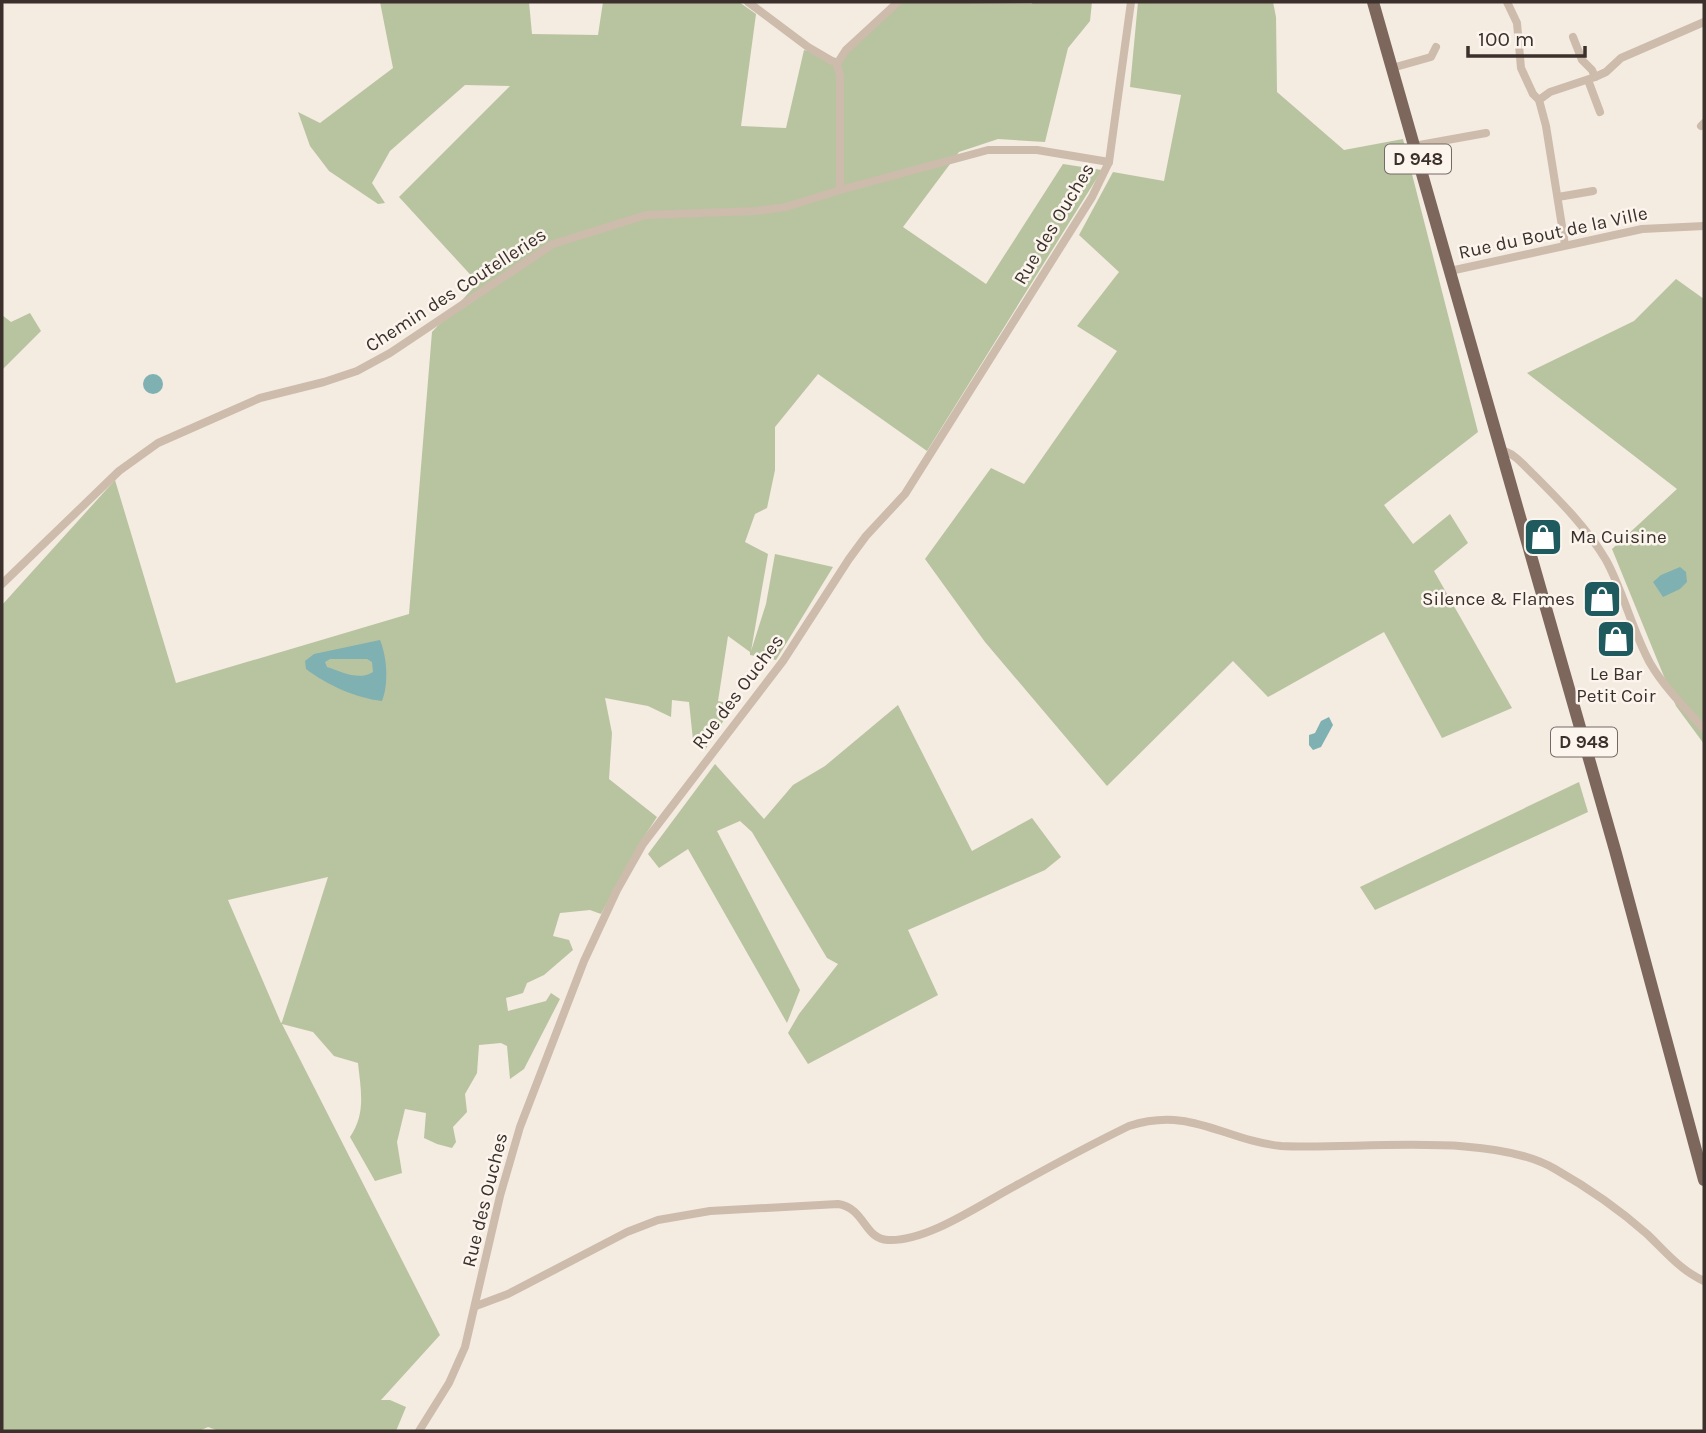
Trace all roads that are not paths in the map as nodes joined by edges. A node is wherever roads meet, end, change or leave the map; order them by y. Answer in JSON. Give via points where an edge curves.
{"nodes":[{"id":1,"x":748,"y":2,"type":"edge"},
{"id":2,"x":898,"y":2,"type":"edge"},
{"id":3,"x":1130,"y":2,"type":"edge"},
{"id":4,"x":1373,"y":2,"type":"edge"},
{"id":5,"x":1507,"y":2,"type":"edge"},
{"id":6,"x":1704,"y":22,"type":"edge"},
{"id":7,"x":1573,"y":37,"type":"dead end"},
{"id":8,"x":1436,"y":47,"type":"dead end"},
{"id":9,"x":836,"y":64,"type":"junction"},
{"id":10,"x":1392,"y":68,"type":"junction"},
{"id":11,"x":1591,"y":79,"type":"junction"},
{"id":12,"x":1539,"y":100,"type":"junction"},
{"id":13,"x":1600,"y":112,"type":"dead end"},
{"id":14,"x":1486,"y":133,"type":"dead end"},
{"id":15,"x":1414,"y":146,"type":"junction"},
{"id":16,"x":1109,"y":162,"type":"junction"},
{"id":17,"x":839,"y":190,"type":"junction"},
{"id":18,"x":1593,"y":191,"type":"dead end"},
{"id":19,"x":1558,"y":197,"type":"junction"},
{"id":20,"x":1704,"y":226,"type":"edge"},
{"id":21,"x":1565,"y":245,"type":"junction"},
{"id":22,"x":1450,"y":271,"type":"junction"},
{"id":23,"x":1500,"y":450,"type":"junction"},
{"id":24,"x":2,"y":584,"type":"edge"},
{"id":25,"x":1704,"y":729,"type":"edge"},
{"id":26,"x":1704,"y":1181,"type":"edge"},
{"id":27,"x":1704,"y":1281,"type":"edge"},
{"id":28,"x":476,"y":1306,"type":"junction"},
{"id":29,"x":419,"y":1431,"type":"edge"}],
"edges":[{"from":1,"to":9,"type":"street"},
{"from":2,"to":9,"type":"street"},
{"from":3,"to":16,"type":"street","name":"Rue des Ouches"},
{"from":4,"to":10,"type":"main road","number":"D 948"},
{"from":5,"to":12,"type":"street","via":[[1517,23],[1521,68]]},
{"from":6,"to":11,"type":"street","via":[[1621,58]]},
{"from":7,"to":11,"type":"street","via":[[1582,60],[1592,70]]},
{"from":8,"to":10,"type":"street","via":[[1430,57]]},
{"from":9,"to":17,"type":"street","via":[[840,76]]},
{"from":10,"to":15,"type":"main road","number":"D 948"},
{"from":11,"to":12,"type":"street"},
{"from":11,"to":13,"type":"street"},
{"from":12,"to":19,"type":"street"},
{"from":14,"to":15,"type":"street"},
{"from":15,"to":22,"type":"main road","number":"D 948"},
{"from":16,"to":17,"type":"street","name":"Chemin des Coutelleries","via":[[1037,150],[988,150]]},
{"from":16,"to":28,"type":"street","name":"Rue des Ouches","via":[[1092,197],[905,494],[849,559],[783,661],[643,844],[617,890],[520,1127]]},
{"from":17,"to":24,"type":"street","name":"Chemin des Coutelleries","via":[[773,209],[646,215],[553,244],[357,371],[260,398],[158,443],[119,471]]},
{"from":18,"to":19,"type":"street"},
{"from":19,"to":21,"type":"street"},
{"from":20,"to":21,"type":"street","name":"Rue du Bout de la Ville","via":[[1642,229]]},
{"from":21,"to":22,"type":"street","name":"Rue du Bout de la Ville"},
{"from":22,"to":23,"type":"main road","number":"D 948"},
{"from":23,"to":25,"type":"street","via":[[1539,480],[1587,534],[1614,576],[1649,661]]},
{"from":23,"to":26,"type":"main road","number":"D 948"},
{"from":27,"to":28,"type":"street","via":[[1590,1192],[1534,1158],[1491,1149],[1281,1146],[1175,1118],[1129,1126],[952,1221],[908,1237],[880,1239],[856,1212],[838,1204],[684,1214],[636,1228]]},
{"from":28,"to":29,"type":"street","name":"Rue des Ouches","via":[[458,1366]]}]}
